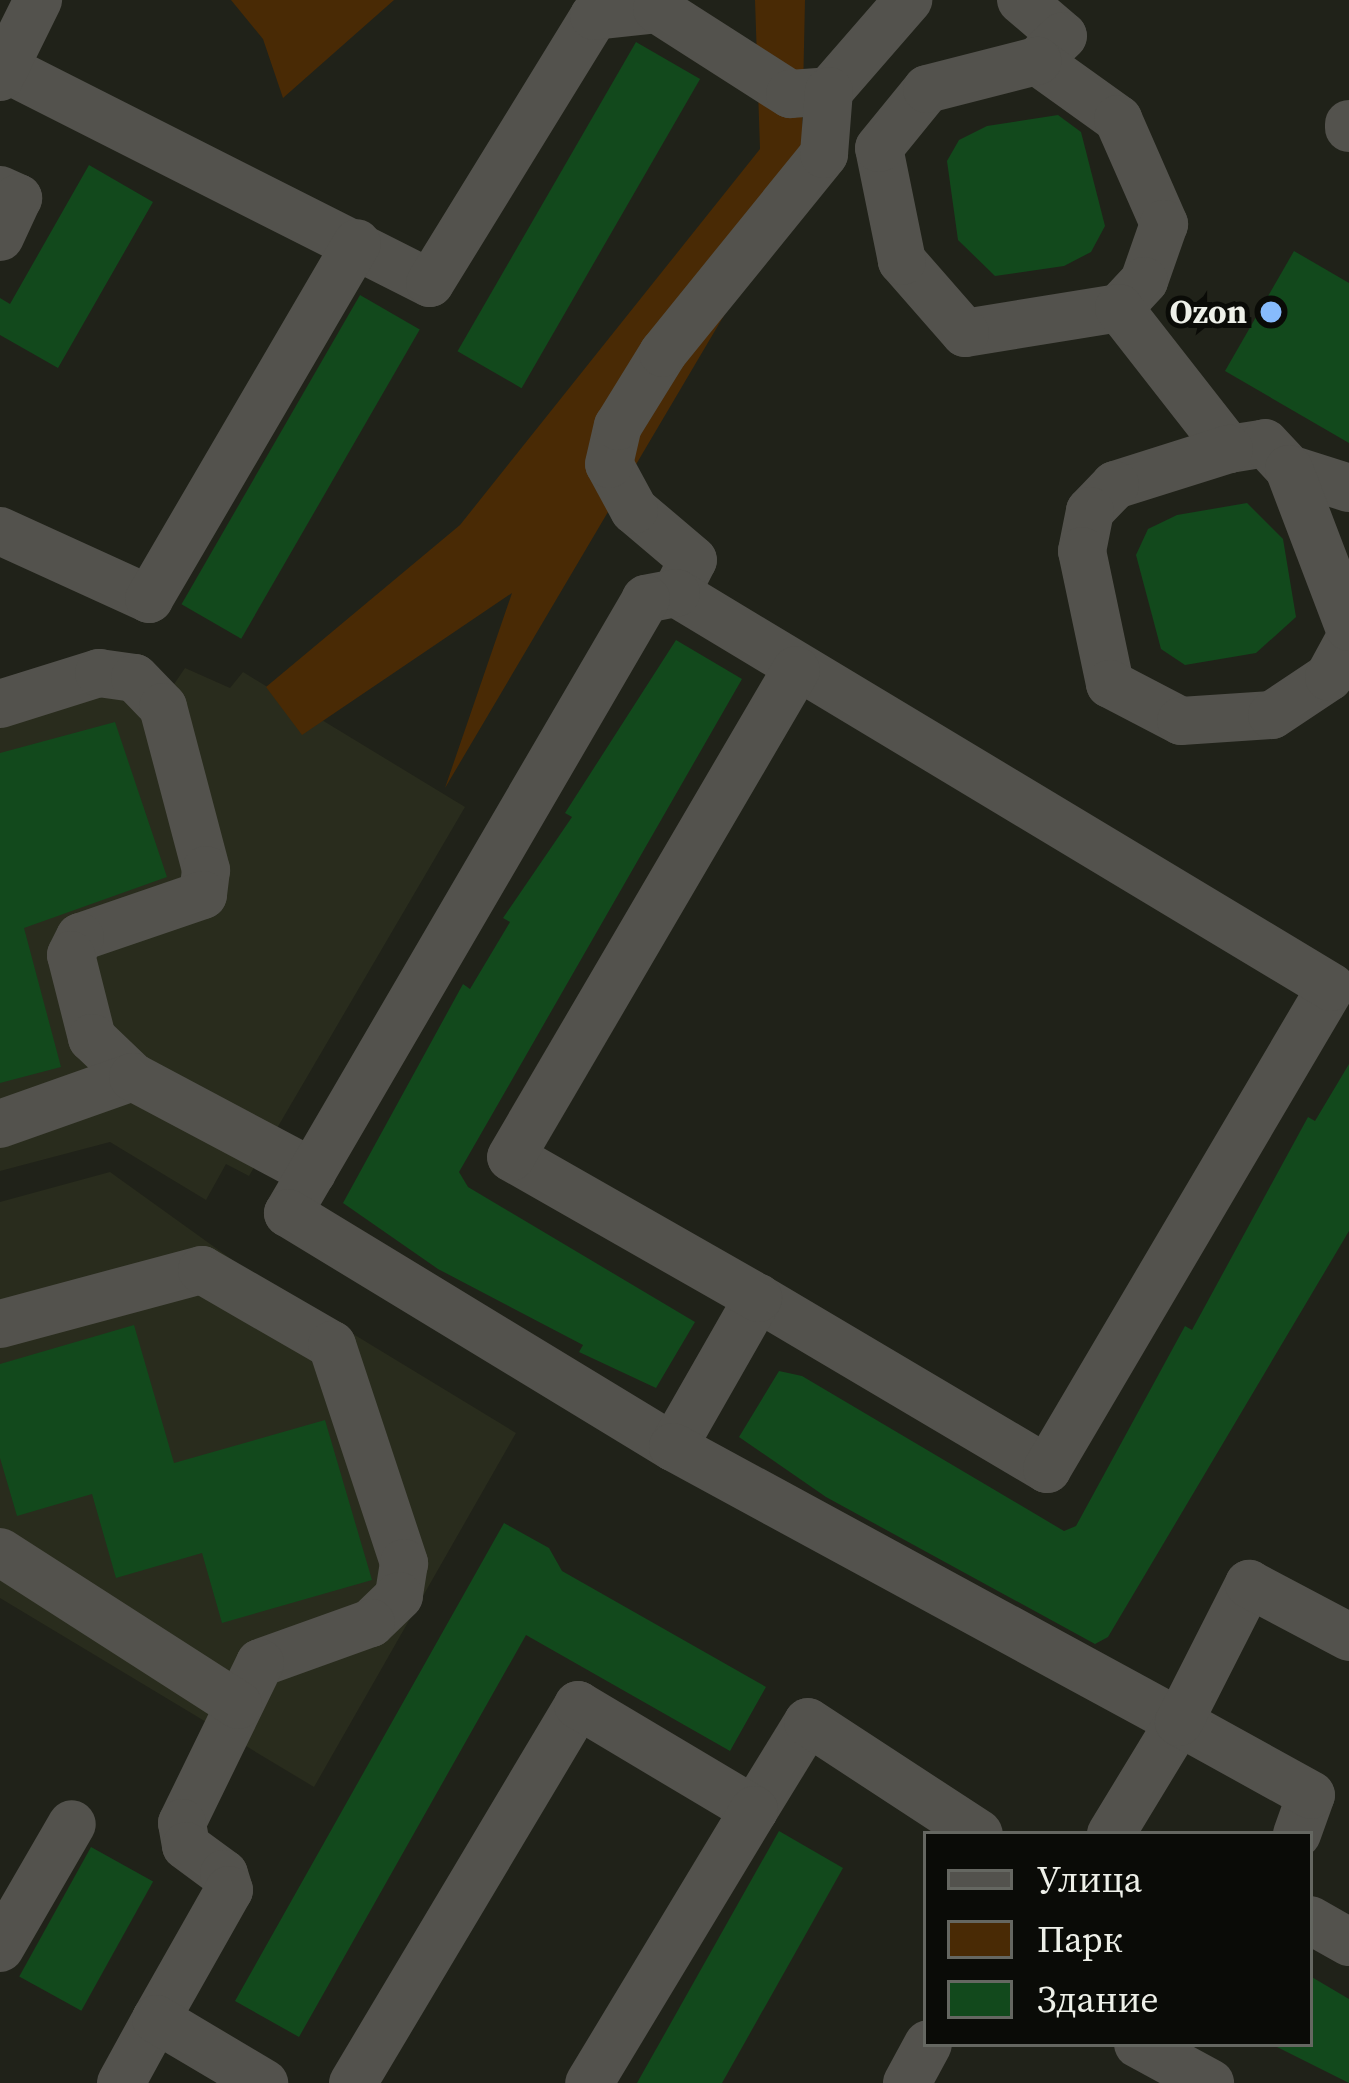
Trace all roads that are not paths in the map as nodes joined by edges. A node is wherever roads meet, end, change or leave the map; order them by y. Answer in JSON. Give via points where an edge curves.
{"nodes":[{"id":1,"x":38,"y":0,"type":"edge"},
{"id":2,"x":908,"y":0,"type":"edge"},
{"id":3,"x":1021,"y":0,"type":"edge"},
{"id":4,"x":1037,"y":61,"type":"junction"},
{"id":5,"x":2,"y":72,"type":"edge"},
{"id":6,"x":829,"y":91,"type":"junction"},
{"id":7,"x":0,"y":190,"type":"edge"},
{"id":8,"x":0,"y":237,"type":"edge"},
{"id":9,"x":357,"y":243,"type":"junction"},
{"id":10,"x":1119,"y":308,"type":"junction"},
{"id":11,"x":1229,"y":449,"type":"junction"},
{"id":12,"x":1289,"y":469,"type":"junction"},
{"id":13,"x":1349,"y":488,"type":"edge"},
{"id":14,"x":2,"y":535,"type":"edge"},
{"id":15,"x":676,"y":593,"type":"junction"},
{"id":16,"x":1349,"y":627,"type":"edge"},
{"id":17,"x":1349,"y":640,"type":"edge"},
{"id":18,"x":796,"y":670,"type":"junction"},
{"id":19,"x":0,"y":704,"type":"edge"},
{"id":20,"x":1340,"y":991,"type":"edge"},
{"id":21,"x":133,"y":1077,"type":"junction"},
{"id":22,"x":0,"y":1124,"type":"edge"},
{"id":23,"x":312,"y":1172,"type":"junction"},
{"id":24,"x":758,"y":1298,"type":"junction"},
{"id":25,"x":0,"y":1324,"type":"edge"},
{"id":26,"x":673,"y":1447,"type":"junction"},
{"id":27,"x":0,"y":1552,"type":"edge"},
{"id":28,"x":1349,"y":1637,"type":"edge"},
{"id":29,"x":238,"y":1706,"type":"junction"},
{"id":30,"x":1179,"y":1722,"type":"junction"},
{"id":31,"x":754,"y":1810,"type":"junction"},
{"id":32,"x":72,"y":1824,"type":"dead end"},
{"id":33,"x":974,"y":1831,"type":"edge"},
{"id":34,"x":1113,"y":1831,"type":"edge"},
{"id":35,"x":1299,"y":1831,"type":"edge"},
{"id":36,"x":1313,"y":1922,"type":"edge"},
{"id":37,"x":1349,"y":1942,"type":"edge"},
{"id":38,"x":0,"y":1948,"type":"edge"},
{"id":39,"x":156,"y":2019,"type":"junction"},
{"id":40,"x":926,"y":2047,"type":"edge"},
{"id":41,"x":1144,"y":2047,"type":"edge"},
{"id":42,"x":121,"y":2083,"type":"edge"},
{"id":43,"x":264,"y":2083,"type":"edge"},
{"id":44,"x":353,"y":2083,"type":"edge"},
{"id":45,"x":589,"y":2083,"type":"edge"},
{"id":46,"x":907,"y":2083,"type":"edge"},
{"id":47,"x":1210,"y":2083,"type":"edge"}],
"edges":[{"from":1,"to":5,"type":"lane"},
{"from":2,"to":6,"type":"lane"},
{"from":3,"to":4,"type":"lane","via":[[1063,36]]},
{"from":4,"to":10,"type":"lane","via":[[1118,119],[1164,224],[1144,281]]},
{"from":4,"to":10,"type":"lane","via":[[927,89],[879,148],[902,261],[965,333]]},
{"from":5,"to":9,"type":"lane"},
{"from":6,"to":9,"type":"lane","via":[[790,94],[657,9],[594,16],[430,283]]},
{"from":6,"to":15,"type":"lane","via":[[824,154],[663,353],[619,426],[609,464],[634,510],[693,560]]},
{"from":7,"to":8,"type":"lane","via":[[18,198]]},
{"from":9,"to":14,"type":"lane","via":[[149,599]]},
{"from":10,"to":11,"type":"lane"},
{"from":11,"to":12,"type":"lane","via":[[1265,443]]},
{"from":11,"to":17,"type":"lane","via":[[1115,485],[1090,511],[1082,551],[1110,684],[1181,721],[1272,715],[1330,677]]},
{"from":12,"to":13,"type":"lane"},
{"from":12,"to":16,"type":"lane"},
{"from":15,"to":18,"type":"lane"},
{"from":15,"to":23,"type":"lane","via":[[646,599]]},
{"from":18,"to":20,"type":"lane"},
{"from":18,"to":24,"type":"lane","via":[[511,1157]]},
{"from":19,"to":21,"type":"lane","via":[[99,673],[136,678],[163,707],[206,870],[203,895],[80,937],[71,955],[92,1038]]},
{"from":20,"to":24,"type":"lane","via":[[1047,1469]]},
{"from":21,"to":22,"type":"lane"},
{"from":21,"to":23,"type":"lane"},
{"from":23,"to":26,"type":"lane","via":[[288,1213]]},
{"from":24,"to":26,"type":"lane"},
{"from":25,"to":29,"type":"lane","via":[[202,1270],[332,1345],[344,1363],[404,1563],[399,1596],[371,1623],[260,1663]]},
{"from":26,"to":30,"type":"lane"},
{"from":27,"to":29,"type":"lane"},
{"from":28,"to":30,"type":"lane","via":[[1249,1584]]},
{"from":29,"to":39,"type":"lane","via":[[182,1823],[186,1846],[224,1874],[229,1891]]},
{"from":30,"to":34,"type":"lane"},
{"from":30,"to":35,"type":"lane","via":[[1311,1795]]},
{"from":31,"to":33,"type":"lane","via":[[808,1722]]},
{"from":31,"to":44,"type":"lane","via":[[578,1705]]},
{"from":31,"to":45,"type":"lane"},
{"from":32,"to":38,"type":"lane"},
{"from":36,"to":37,"type":"lane"},
{"from":39,"to":42,"type":"lane"},
{"from":39,"to":43,"type":"lane"},
{"from":40,"to":46,"type":"lane"},
{"from":41,"to":47,"type":"lane"}]}
